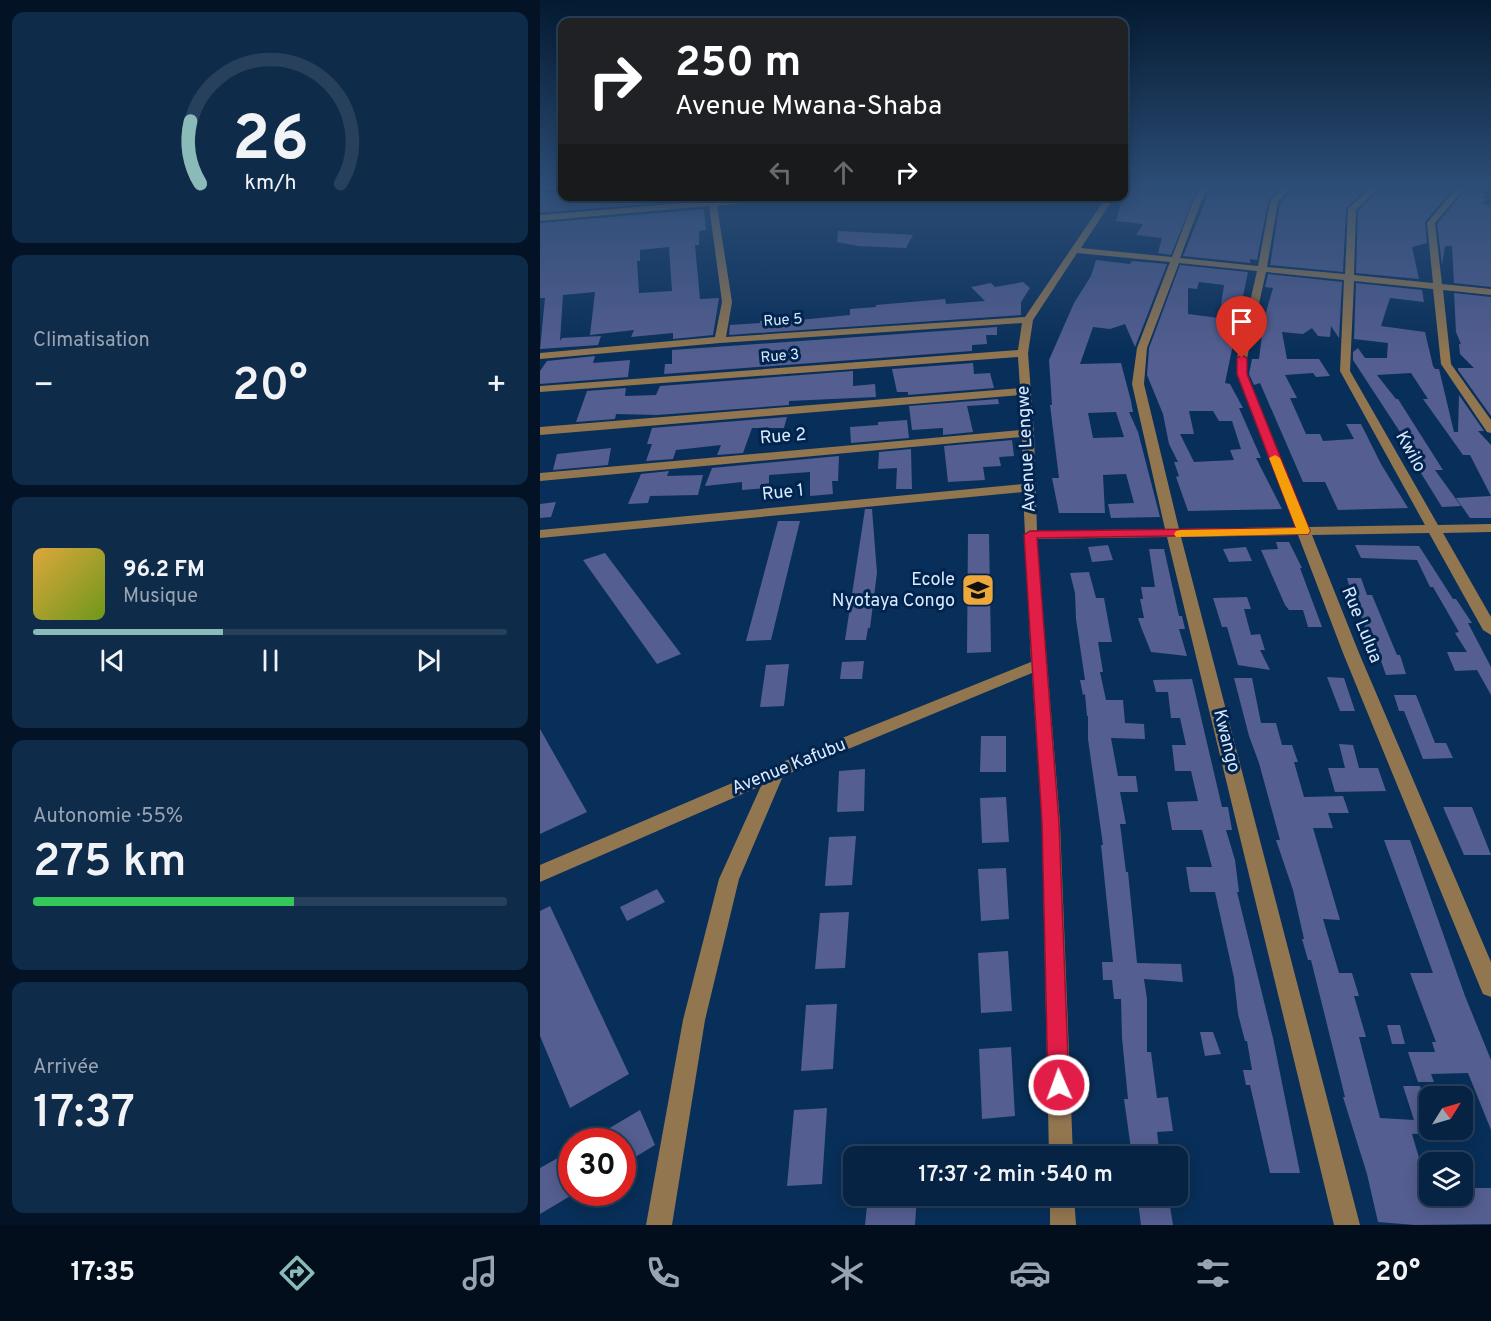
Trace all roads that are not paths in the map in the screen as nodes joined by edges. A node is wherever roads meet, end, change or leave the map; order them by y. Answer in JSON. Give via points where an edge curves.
{"nodes":[{"id":1,"x":717,"y":242,"type":"edge"},
{"id":2,"x":1081,"y":242,"type":"edge"},
{"id":3,"x":1183,"y":242,"type":"edge"},
{"id":4,"x":1267,"y":242,"type":"edge"},
{"id":5,"x":1351,"y":242,"type":"edge"},
{"id":6,"x":1433,"y":242,"type":"edge"},
{"id":7,"x":1076,"y":250,"type":"junction"},
{"id":8,"x":1177,"y":261,"type":"junction"},
{"id":9,"x":1261,"y":269,"type":"junction"},
{"id":10,"x":1349,"y":279,"type":"junction"},
{"id":11,"x":1437,"y":286,"type":"junction"},
{"id":12,"x":1491,"y":292,"type":"edge"},
{"id":13,"x":1028,"y":320,"type":"junction"},
{"id":14,"x":720,"y":340,"type":"junction"},
{"id":15,"x":1023,"y":353,"type":"junction"},
{"id":16,"x":540,"y":356,"type":"edge"},
{"id":17,"x":540,"y":389,"type":"edge"},
{"id":18,"x":1024,"y":391,"type":"junction"},
{"id":19,"x":1491,"y":429,"type":"edge"},
{"id":20,"x":540,"y":431,"type":"edge"},
{"id":21,"x":1028,"y":433,"type":"junction"},
{"id":22,"x":540,"y":477,"type":"edge"},
{"id":23,"x":1030,"y":487,"type":"junction"},
{"id":24,"x":1491,"y":528,"type":"edge"},
{"id":25,"x":1432,"y":529,"type":"junction"},
{"id":26,"x":1303,"y":531,"type":"junction"},
{"id":27,"x":540,"y":534,"type":"edge"},
{"id":28,"x":1175,"y":534,"type":"junction"},
{"id":29,"x":1030,"y":535,"type":"junction"},
{"id":30,"x":1491,"y":630,"type":"edge"},
{"id":31,"x":1040,"y":664,"type":"junction"},
{"id":32,"x":776,"y":772,"type":"junction"},
{"id":33,"x":540,"y":874,"type":"edge"},
{"id":34,"x":1491,"y":987,"type":"edge"},
{"id":35,"x":1061,"y":1146,"type":"edge"},
{"id":36,"x":1062,"y":1206,"type":"edge"},
{"id":37,"x":659,"y":1225,"type":"edge"},
{"id":38,"x":1063,"y":1225,"type":"edge"},
{"id":39,"x":1347,"y":1225,"type":"edge"}],
"edges":[{"from":1,"to":14,"type":"street","via":[[727,302]]},
{"from":2,"to":7,"type":"street"},
{"from":3,"to":8,"type":"street","name":"Kwango"},
{"from":4,"to":9,"type":"street","name":"Rue Lulua"},
{"from":5,"to":10,"type":"street","name":"Kwilo"},
{"from":6,"to":11,"type":"street"},
{"from":7,"to":8,"type":"street"},
{"from":7,"to":13,"type":"street"},
{"from":8,"to":9,"type":"street"},
{"from":8,"to":28,"type":"street","name":"Kwango","via":[[1142,348],[1138,384]]},
{"from":9,"to":10,"type":"street"},
{"from":9,"to":26,"type":"street","name":"Rue Lulua","via":[[1242,374]]},
{"from":10,"to":11,"type":"street"},
{"from":10,"to":25,"type":"street","name":"Kwilo","via":[[1345,371]]},
{"from":11,"to":12,"type":"street"},
{"from":11,"to":19,"type":"street","via":[[1446,364]]},
{"from":13,"to":14,"type":"street","name":"Rue 5"},
{"from":13,"to":15,"type":"street","name":"Avenue Lengwe"},
{"from":14,"to":16,"type":"street","name":"Rue 5"},
{"from":15,"to":17,"type":"street","name":"Rue 3"},
{"from":15,"to":18,"type":"street","name":"Avenue Lengwe"},
{"from":18,"to":20,"type":"street"},
{"from":18,"to":21,"type":"street","name":"Avenue Lengwe"},
{"from":21,"to":22,"type":"street","name":"Rue 2"},
{"from":21,"to":23,"type":"street","name":"Avenue Lengwe"},
{"from":23,"to":27,"type":"street","name":"Rue 1"},
{"from":23,"to":29,"type":"street","name":"Avenue Lengwe"},
{"from":24,"to":25,"type":"street"},
{"from":25,"to":26,"type":"street"},
{"from":25,"to":30,"type":"street","name":"Kwilo"},
{"from":26,"to":28,"type":"street"},
{"from":26,"to":34,"type":"street","name":"Rue Lulua"},
{"from":28,"to":29,"type":"street"},
{"from":28,"to":39,"type":"street","name":"Kwango"},
{"from":29,"to":31,"type":"street","name":"Avenue Lengwe"},
{"from":31,"to":32,"type":"street","name":"Avenue Kafubu"},
{"from":31,"to":35,"type":"street","name":"Avenue Lengwe","via":[[1051,823]]},
{"from":32,"to":33,"type":"street","name":"Avenue Kafubu"},
{"from":32,"to":37,"type":"street","via":[[729,879],[694,1020]]},
{"from":36,"to":38,"type":"street"}]}
